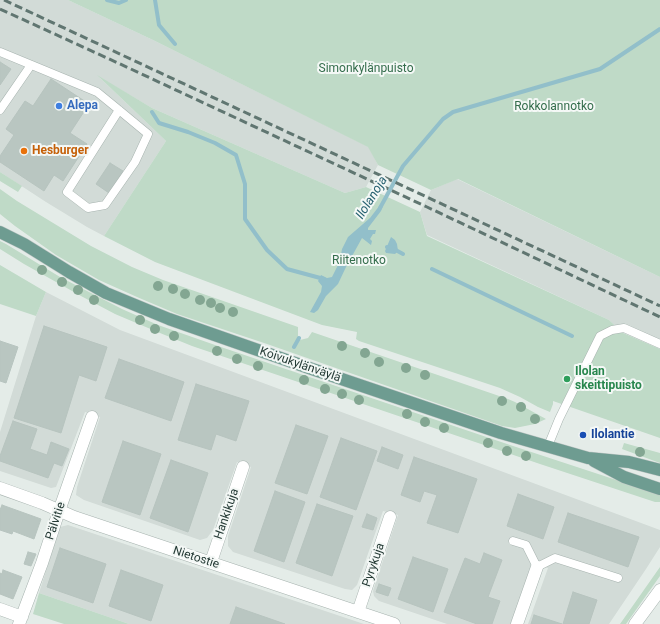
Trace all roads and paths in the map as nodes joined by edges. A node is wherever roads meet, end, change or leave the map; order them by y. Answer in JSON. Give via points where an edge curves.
{"nodes":[{"id":1,"x":0,"y":52,"type":"edge"},
{"id":2,"x":31,"y":65,"type":"junction"},
{"id":3,"x":0,"y":94,"type":"edge"},
{"id":4,"x":8,"y":99,"type":"junction"},
{"id":5,"x":0,"y":110,"type":"edge"},
{"id":6,"x":119,"y":110,"type":"junction"},
{"id":7,"x":0,"y":222,"type":"edge"},
{"id":8,"x":0,"y":232,"type":"edge"},
{"id":9,"x":24,"y":244,"type":"junction"},
{"id":10,"x":660,"y":344,"type":"edge"},
{"id":11,"x":92,"y":417,"type":"dead end"},
{"id":12,"x":548,"y":446,"type":"junction"},
{"id":13,"x":588,"y":458,"type":"junction"},
{"id":14,"x":243,"y":467,"type":"dead end"},
{"id":15,"x":660,"y":470,"type":"edge"},
{"id":16,"x":0,"y":488,"type":"edge"},
{"id":17,"x":660,"y":489,"type":"edge"},
{"id":18,"x":59,"y":510,"type":"junction"},
{"id":19,"x":390,"y":518,"type":"dead end"},
{"id":20,"x":513,"y":540,"type":"dead end"},
{"id":21,"x":211,"y":562,"type":"junction"},
{"id":22,"x":537,"y":567,"type":"junction"},
{"id":23,"x":618,"y":578,"type":"dead end"},
{"id":24,"x":660,"y":590,"type":"edge"},
{"id":25,"x":0,"y":610,"type":"edge"},
{"id":26,"x":358,"y":612,"type":"junction"},
{"id":27,"x":20,"y":621,"type":"edge"},
{"id":28,"x":394,"y":624,"type":"edge"},
{"id":29,"x":517,"y":624,"type":"edge"},
{"id":30,"x":635,"y":624,"type":"edge"}],
"edges":[{"from":1,"to":2,"type":"lane"},
{"from":2,"to":4,"type":"lane"},
{"from":2,"to":6,"type":"lane","via":[[97,92]]},
{"from":3,"to":4,"type":"lane"},
{"from":4,"to":5,"type":"lane"},
{"from":6,"to":6,"type":"lane","via":[[148,134],[135,162],[105,205],[88,208],[67,192]]},
{"from":7,"to":9,"type":"main road","name":"Koivukylänväylä"},
{"from":8,"to":9,"type":"main road","name":"Koivukylänväylä"},
{"from":9,"to":12,"type":"main road","name":"Koivukylänväylä","via":[[106,292],[169,319],[312,370],[501,433]]},
{"from":10,"to":12,"type":"lane","via":[[624,328],[600,336]]},
{"from":11,"to":18,"type":"street","name":"Pälvitie"},
{"from":12,"to":13,"type":"main road","name":"Koivukylänväylä"},
{"from":13,"to":15,"type":"main road","name":"Koivukylänväylä","via":[[628,462]]},
{"from":13,"to":17,"type":"main road","name":"Koivukylänväylä","via":[[624,477]]},
{"from":14,"to":21,"type":"street","name":"Hankikuja"},
{"from":16,"to":18,"type":"street","name":"Nietostie"},
{"from":18,"to":21,"type":"street","name":"Nietostie"},
{"from":18,"to":27,"type":"street","name":"Pälvitie"},
{"from":19,"to":26,"type":"street","name":"Pyrykuja"},
{"from":20,"to":22,"type":"lane","via":[[526,545]]},
{"from":21,"to":26,"type":"street","name":"Nietostie"},
{"from":22,"to":23,"type":"lane","via":[[555,558]]},
{"from":22,"to":29,"type":"street"},
{"from":24,"to":30,"type":"street"},
{"from":25,"to":27,"type":"street"},
{"from":26,"to":28,"type":"street","name":"Nietostie"}]}
